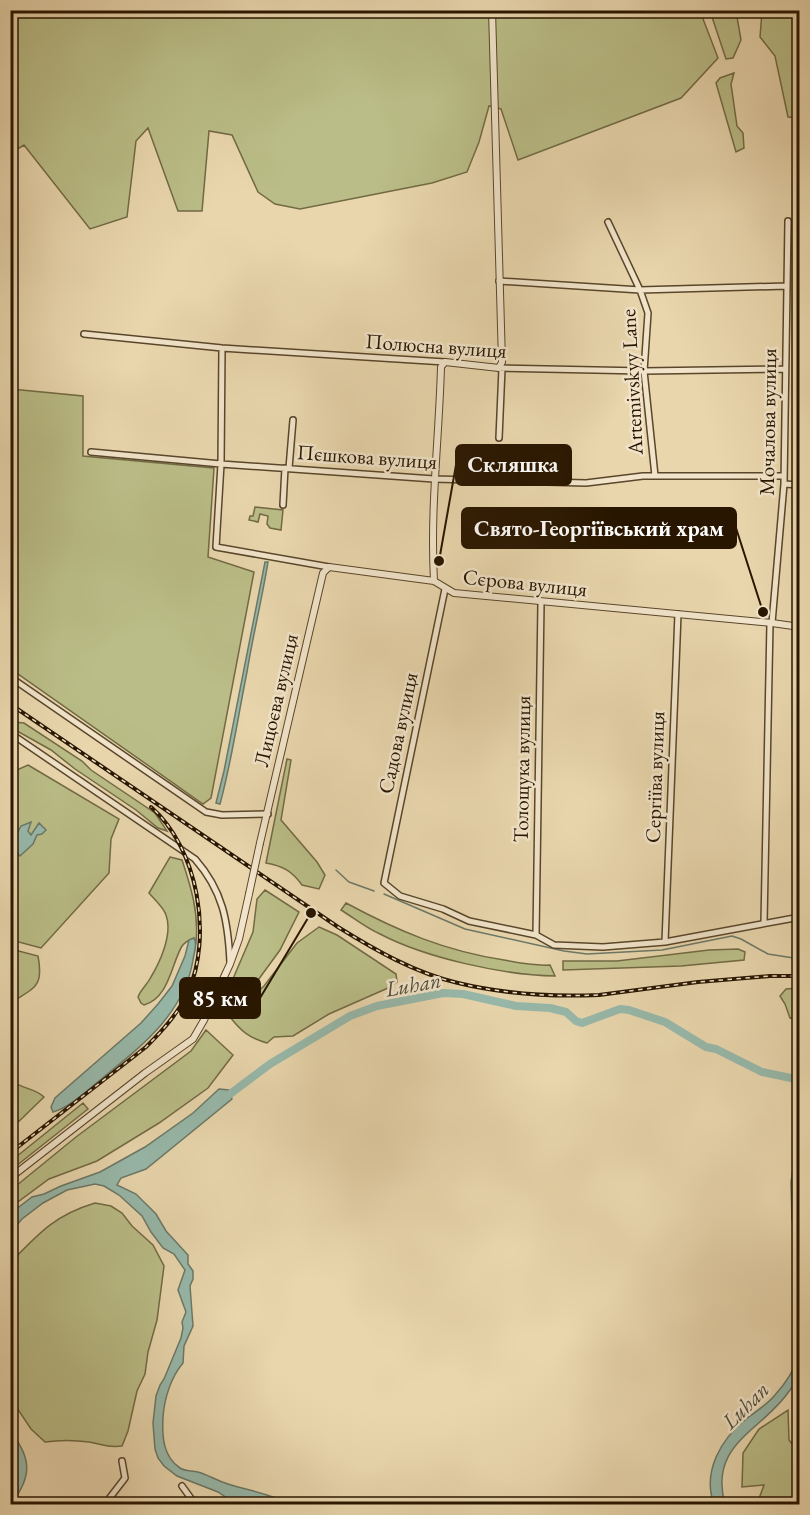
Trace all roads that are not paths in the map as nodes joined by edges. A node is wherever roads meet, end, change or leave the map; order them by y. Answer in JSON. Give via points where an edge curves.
{"nodes":[{"id":1,"x":492,"y":10,"type":"edge"},
{"id":2,"x":788,"y":221,"type":"dead end"},
{"id":3,"x":608,"y":222,"type":"dead end"},
{"id":4,"x":499,"y":281,"type":"junction"},
{"id":5,"x":786,"y":286,"type":"junction"},
{"id":6,"x":640,"y":290,"type":"junction"},
{"id":7,"x":84,"y":334,"type":"dead end"},
{"id":8,"x":222,"y":348,"type":"junction"},
{"id":9,"x":445,"y":362,"type":"junction"},
{"id":10,"x":501,"y":368,"type":"junction"},
{"id":11,"x":785,"y":369,"type":"junction"},
{"id":12,"x":644,"y":371,"type":"junction"},
{"id":13,"x":294,"y":420,"type":"dead end"},
{"id":14,"x":499,"y":438,"type":"dead end"},
{"id":15,"x":91,"y":452,"type":"dead end"},
{"id":16,"x":221,"y":464,"type":"junction"},
{"id":17,"x":287,"y":468,"type":"junction"},
{"id":18,"x":654,"y":476,"type":"junction"},
{"id":19,"x":784,"y":476,"type":"junction"},
{"id":20,"x":434,"y":478,"type":"junction"},
{"id":21,"x":784,"y":484,"type":"junction"},
{"id":22,"x":800,"y":485,"type":"edge"},
{"id":23,"x":283,"y":505,"type":"dead end"},
{"id":24,"x":329,"y":567,"type":"junction"},
{"id":25,"x":434,"y":580,"type":"junction"},
{"id":26,"x":445,"y":589,"type":"junction"},
{"id":27,"x":542,"y":603,"type":"junction"},
{"id":28,"x":678,"y":614,"type":"junction"},
{"id":29,"x":771,"y":623,"type":"junction"},
{"id":30,"x":800,"y":627,"type":"edge"},
{"id":31,"x":10,"y":677,"type":"edge"},
{"id":32,"x":10,"y":733,"type":"edge"},
{"id":33,"x":268,"y":814,"type":"junction"},
{"id":34,"x":800,"y":917,"type":"edge"},
{"id":35,"x":764,"y":923,"type":"junction"},
{"id":36,"x":536,"y":935,"type":"junction"},
{"id":37,"x":665,"y":942,"type":"junction"},
{"id":38,"x":230,"y":964,"type":"junction"},
{"id":39,"x":10,"y":1178,"type":"edge"},
{"id":40,"x":122,"y":1461,"type":"dead end"},
{"id":41,"x":182,"y":1486,"type":"dead end"},
{"id":42,"x":105,"y":1504,"type":"edge"},
{"id":43,"x":195,"y":1504,"type":"edge"}],
"edges":[{"from":1,"to":4,"type":"street"},
{"from":2,"to":5,"type":"street","name":"Мочалова вулиця"},
{"from":3,"to":6,"type":"street","name":"Artemivskyy Lane"},
{"from":4,"to":6,"type":"street"},
{"from":4,"to":10,"type":"street"},
{"from":5,"to":6,"type":"street"},
{"from":5,"to":11,"type":"street","name":"Мочалова вулиця"},
{"from":6,"to":12,"type":"street","name":"Artemivskyy Lane","via":[[648,313]]},
{"from":7,"to":8,"type":"street","name":"Полюсна вулиця"},
{"from":8,"to":9,"type":"street","name":"Полюсна вулиця"},
{"from":8,"to":16,"type":"street"},
{"from":9,"to":10,"type":"street","name":"Полюсна вулиця"},
{"from":9,"to":20,"type":"street","via":[[441,367]]},
{"from":10,"to":12,"type":"street","name":"Полюсна вулиця"},
{"from":10,"to":14,"type":"street"},
{"from":11,"to":12,"type":"street","name":"Полюсна вулиця"},
{"from":11,"to":19,"type":"street","name":"Мочалова вулиця"},
{"from":12,"to":18,"type":"street","name":"Artemivskyy Lane"},
{"from":13,"to":17,"type":"street"},
{"from":15,"to":16,"type":"street","name":"Пєшкова вулиця"},
{"from":16,"to":17,"type":"street","name":"Пєшкова вулиця"},
{"from":16,"to":24,"type":"street","name":"Сєрова вулиця","via":[[216,547]]},
{"from":17,"to":20,"type":"street","name":"Пєшкова вулиця"},
{"from":17,"to":23,"type":"street"},
{"from":18,"to":19,"type":"street","name":"Пєшкова вулиця"},
{"from":18,"to":20,"type":"street","name":"Пєшкова вулиця","via":[[586,483]]},
{"from":19,"to":21,"type":"street","name":"Мочалова вулиця"},
{"from":20,"to":25,"type":"street"},
{"from":21,"to":22,"type":"street"},
{"from":21,"to":29,"type":"street","name":"Мочалова вулиця"},
{"from":24,"to":25,"type":"street","name":"Сєрова вулиця"},
{"from":24,"to":33,"type":"street","name":"Лицоєва вулиця","via":[[323,573]]},
{"from":25,"to":26,"type":"street","name":"Сєрова вулиця"},
{"from":26,"to":27,"type":"street","name":"Сєрова вулиця"},
{"from":26,"to":36,"type":"street","name":"Садова вулиця","via":[[384,883],[400,896],[469,921]]},
{"from":27,"to":28,"type":"street","name":"Сєрова вулиця"},
{"from":27,"to":36,"type":"street","name":"Толощука вулиця"},
{"from":28,"to":29,"type":"street","name":"Сєрова вулиця"},
{"from":28,"to":37,"type":"street","name":"Сергіїва вулиця"},
{"from":29,"to":30,"type":"street","name":"Сєрова вулиця"},
{"from":29,"to":35,"type":"street","name":"Мочалова вулиця"},
{"from":31,"to":33,"type":"street","via":[[206,812]]},
{"from":32,"to":38,"type":"street","via":[[195,859],[208,874],[220,901],[228,928]]},
{"from":33,"to":38,"type":"street","name":"Лицоєва вулиця","bridge":true},
{"from":34,"to":35,"type":"street"},
{"from":35,"to":37,"type":"street"},
{"from":36,"to":37,"type":"street","via":[[554,945],[603,947]]},
{"from":38,"to":39,"type":"street","name":"Лицоєва вулиця","via":[[193,1039]]},
{"from":40,"to":42,"type":"street","via":[[125,1478]]},
{"from":41,"to":43,"type":"street"}]}
